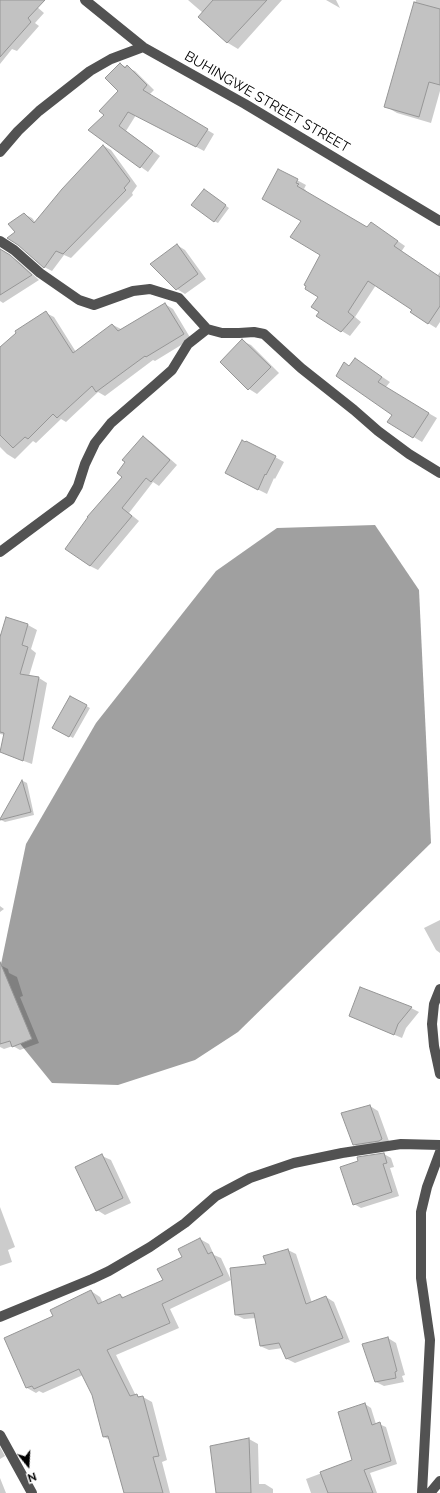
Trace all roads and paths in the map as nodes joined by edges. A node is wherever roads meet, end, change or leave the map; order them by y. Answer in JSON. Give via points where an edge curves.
{"nodes":[{"id":1,"x":85,"y":0,"type":"edge"},
{"id":2,"x":143,"y":46,"type":"junction"},
{"id":3,"x":0,"y":152,"type":"edge"},
{"id":4,"x":440,"y":220,"type":"edge"},
{"id":5,"x":0,"y":241,"type":"edge"},
{"id":6,"x":207,"y":329,"type":"junction"},
{"id":7,"x":440,"y":473,"type":"edge"},
{"id":8,"x":0,"y":552,"type":"edge"},
{"id":9,"x":440,"y":990,"type":"edge"},
{"id":10,"x":440,"y":1074,"type":"edge"},
{"id":11,"x":440,"y":1145,"type":"edge"},
{"id":12,"x":440,"y":1152,"type":"edge"},
{"id":13,"x":0,"y":1317,"type":"edge"},
{"id":14,"x":0,"y":1435,"type":"edge"},
{"id":15,"x":440,"y":1480,"type":"edge"},
{"id":16,"x":32,"y":1493,"type":"edge"},
{"id":17,"x":422,"y":1493,"type":"edge"},
{"id":18,"x":430,"y":1493,"type":"edge"}],
"edges":[{"from":1,"to":2,"type":"street","name":"BUHINGWE STREET STREET"},
{"from":2,"to":3,"type":"street","via":[[90,71],[39,111]]},
{"from":2,"to":4,"type":"street","name":"BUHINGWE STREET STREET"},
{"from":5,"to":6,"type":"street","via":[[40,274],[79,300],[94,305],[133,291],[150,289],[179,298]]},
{"from":6,"to":7,"type":"street","via":[[222,333],[264,334],[378,431]]},
{"from":6,"to":8,"type":"street","via":[[188,344],[172,370],[111,423],[95,443],[70,500]]},
{"from":9,"to":10,"type":"street","via":[[434,1004],[432,1024]]},
{"from":11,"to":13,"type":"street","via":[[401,1144],[342,1153],[294,1163],[250,1178],[216,1196],[185,1223],[109,1271]]},
{"from":12,"to":17,"type":"street","via":[[421,1212],[420,1278],[430,1340]]},
{"from":14,"to":16,"type":"street"},
{"from":15,"to":18,"type":"street"}]}
